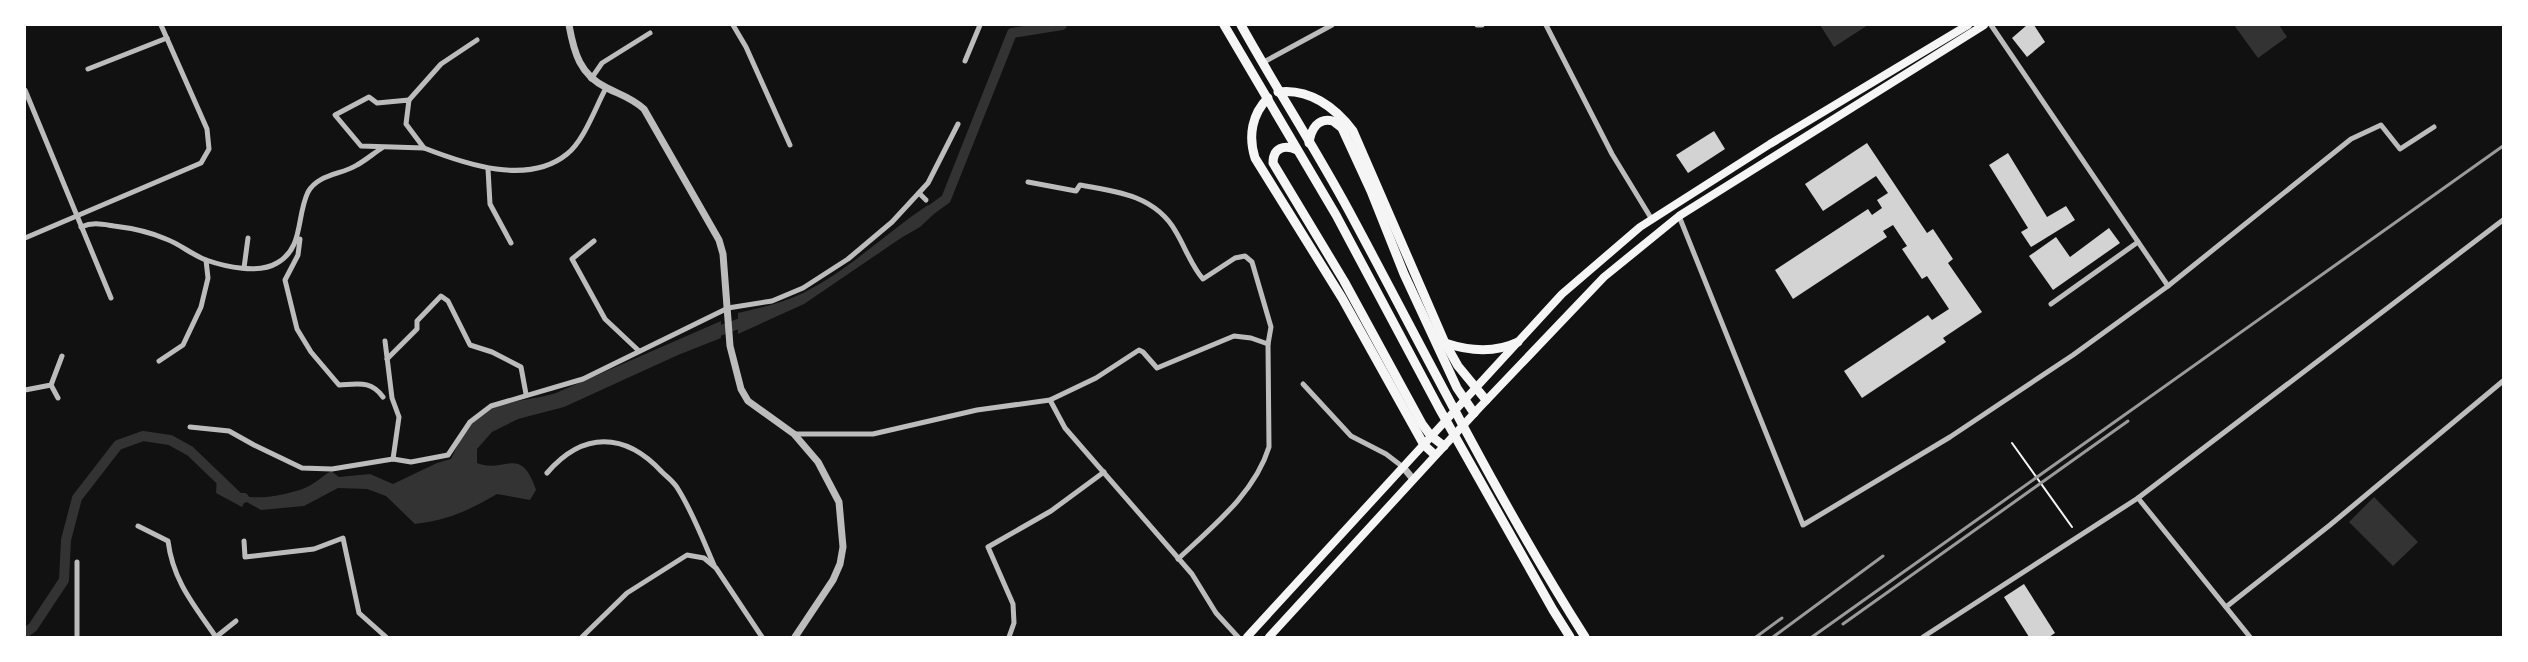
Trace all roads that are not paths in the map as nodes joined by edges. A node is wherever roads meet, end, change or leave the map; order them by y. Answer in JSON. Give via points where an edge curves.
{"nodes":[{"id":1,"x":161,"y":25,"type":"edge"},
{"id":2,"x":569,"y":25,"type":"edge"},
{"id":3,"x":733,"y":25,"type":"edge"},
{"id":4,"x":980,"y":25,"type":"edge"},
{"id":5,"x":1224,"y":25,"type":"edge"},
{"id":6,"x":1241,"y":25,"type":"edge"},
{"id":7,"x":1332,"y":25,"type":"edge"},
{"id":8,"x":1477,"y":25,"type":"edge"},
{"id":9,"x":1482,"y":25,"type":"edge"},
{"id":10,"x":1546,"y":25,"type":"edge"},
{"id":11,"x":1968,"y":25,"type":"edge"},
{"id":12,"x":1984,"y":25,"type":"edge"},
{"id":13,"x":1991,"y":25,"type":"edge"},
{"id":14,"x":650,"y":33,"type":"dead end"},
{"id":15,"x":167,"y":38,"type":"junction"},
{"id":16,"x":477,"y":40,"type":"dead end"},
{"id":17,"x":965,"y":61,"type":"dead end"},
{"id":18,"x":1262,"y":63,"type":"junction"},
{"id":19,"x":88,"y":69,"type":"dead end"},
{"id":20,"x":591,"y":79,"type":"junction"},
{"id":21,"x":606,"y":88,"type":"junction"},
{"id":22,"x":25,"y":90,"type":"edge"},
{"id":23,"x":1278,"y":92,"type":"junction"},
{"id":24,"x":1268,"y":98,"type":"junction"},
{"id":25,"x":409,"y":100,"type":"junction"},
{"id":26,"x":958,"y":124,"type":"dead end"},
{"id":27,"x":2434,"y":127,"type":"dead end"},
{"id":28,"x":1309,"y":143,"type":"junction"},
{"id":29,"x":790,"y":145,"type":"dead end"},
{"id":30,"x":382,"y":148,"type":"junction"},
{"id":31,"x":424,"y":148,"type":"junction"},
{"id":32,"x":1297,"y":150,"type":"junction"},
{"id":33,"x":488,"y":169,"type":"junction"},
{"id":34,"x":1028,"y":182,"type":"dead end"},
{"id":35,"x":919,"y":193,"type":"junction"},
{"id":36,"x":926,"y":200,"type":"dead end"},
{"id":37,"x":302,"y":208,"type":"junction"},
{"id":38,"x":77,"y":216,"type":"junction"},
{"id":39,"x":1679,"y":216,"type":"junction"},
{"id":40,"x":1651,"y":218,"type":"junction"},
{"id":41,"x":2503,"y":220,"type":"edge"},
{"id":42,"x":81,"y":227,"type":"junction"},
{"id":43,"x":25,"y":238,"type":"edge"},
{"id":44,"x":248,"y":238,"type":"dead end"},
{"id":45,"x":594,"y":241,"type":"dead end"},
{"id":46,"x":2138,"y":242,"type":"junction"},
{"id":47,"x":511,"y":243,"type":"dead end"},
{"id":48,"x":206,"y":260,"type":"junction"},
{"id":49,"x":244,"y":268,"type":"junction"},
{"id":50,"x":2168,"y":286,"type":"junction"},
{"id":51,"x":111,"y":298,"type":"dead end"},
{"id":52,"x":2051,"y":304,"type":"dead end"},
{"id":53,"x":728,"y":308,"type":"junction"},
{"id":54,"x":385,"y":340,"type":"dead end"},
{"id":55,"x":1518,"y":342,"type":"junction"},
{"id":56,"x":1445,"y":343,"type":"junction"},
{"id":57,"x":1268,"y":344,"type":"junction"},
{"id":58,"x":639,"y":351,"type":"junction"},
{"id":59,"x":62,"y":356,"type":"dead end"},
{"id":60,"x":387,"y":359,"type":"junction"},
{"id":61,"x":159,"y":360,"type":"dead end"},
{"id":62,"x":2503,"y":381,"type":"edge"},
{"id":63,"x":1304,"y":384,"type":"dead end"},
{"id":64,"x":51,"y":385,"type":"junction"},
{"id":65,"x":25,"y":390,"type":"edge"},
{"id":66,"x":1475,"y":390,"type":"junction"},
{"id":67,"x":526,"y":394,"type":"junction"},
{"id":68,"x":383,"y":397,"type":"dead end"},
{"id":69,"x":58,"y":398,"type":"dead end"},
{"id":70,"x":1050,"y":400,"type":"junction"},
{"id":71,"x":1486,"y":400,"type":"junction"},
{"id":72,"x":1464,"y":401,"type":"junction"},
{"id":73,"x":1474,"y":413,"type":"junction"},
{"id":74,"x":190,"y":428,"type":"dead end"},
{"id":75,"x":794,"y":434,"type":"junction"},
{"id":76,"x":1431,"y":436,"type":"junction"},
{"id":77,"x":1424,"y":445,"type":"junction"},
{"id":78,"x":1444,"y":446,"type":"junction"},
{"id":79,"x":1435,"y":455,"type":"junction"},
{"id":80,"x":394,"y":458,"type":"junction"},
{"id":81,"x":1403,"y":468,"type":"junction"},
{"id":82,"x":1104,"y":472,"type":"junction"},
{"id":83,"x":547,"y":473,"type":"dead end"},
{"id":84,"x":1413,"y":479,"type":"junction"},
{"id":85,"x":2138,"y":498,"type":"junction"},
{"id":86,"x":138,"y":526,"type":"dead end"},
{"id":87,"x":244,"y":541,"type":"dead end"},
{"id":88,"x":1178,"y":559,"type":"junction"},
{"id":89,"x":77,"y":562,"type":"dead end"},
{"id":90,"x":716,"y":568,"type":"junction"},
{"id":91,"x":2226,"y":607,"type":"junction"},
{"id":92,"x":236,"y":621,"type":"dead end"},
{"id":93,"x":77,"y":637,"type":"edge"},
{"id":94,"x":216,"y":637,"type":"edge"},
{"id":95,"x":386,"y":637,"type":"edge"},
{"id":96,"x":582,"y":637,"type":"edge"},
{"id":97,"x":762,"y":637,"type":"edge"},
{"id":98,"x":795,"y":637,"type":"edge"},
{"id":99,"x":1009,"y":637,"type":"edge"},
{"id":100,"x":1238,"y":637,"type":"edge"},
{"id":101,"x":1247,"y":637,"type":"edge"},
{"id":102,"x":1269,"y":637,"type":"edge"},
{"id":103,"x":1570,"y":637,"type":"edge"},
{"id":104,"x":1585,"y":637,"type":"edge"},
{"id":105,"x":1923,"y":637,"type":"edge"},
{"id":106,"x":2250,"y":637,"type":"edge"}],
"edges":[{"from":1,"to":15,"type":"street"},
{"from":2,"to":20,"type":"street","via":[[580,66]]},
{"from":3,"to":29,"type":"street"},
{"from":4,"to":17,"type":"street"},
{"from":5,"to":24,"type":"main road"},
{"from":6,"to":18,"type":"main road"},
{"from":7,"to":18,"type":"street"},
{"from":8,"to":9,"type":"street"},
{"from":10,"to":40,"type":"street","via":[[1612,154]]},
{"from":11,"to":40,"type":"main road"},
{"from":12,"to":39,"type":"main road"},
{"from":13,"to":46,"type":"street"},
{"from":14,"to":20,"type":"street","via":[[602,63]]},
{"from":15,"to":19,"type":"street"},
{"from":15,"to":38,"type":"street","via":[[207,129],[209,149],[201,163]]},
{"from":16,"to":25,"type":"street","via":[[441,64]]},
{"from":18,"to":23,"type":"main road"},
{"from":20,"to":21,"type":"street"},
{"from":21,"to":33,"type":"street","via":[[579,140],[568,154],[535,168]]},
{"from":21,"to":53,"type":"street","via":[[632,98],[644,109],[719,240]]},
{"from":22,"to":38,"type":"street"},
{"from":23,"to":28,"type":"main road"},
{"from":23,"to":56,"type":"main road","via":[[1302,93],[1320,100],[1338,113],[1353,131]]},
{"from":24,"to":32,"type":"main road"},
{"from":24,"to":77,"type":"main road","via":[[1257,111],[1254,122],[1251,139],[1255,158],[1342,298]]},
{"from":25,"to":30,"type":"street","via":[[377,103],[369,97],[335,115],[361,146]]},
{"from":25,"to":31,"type":"street","via":[[406,124]]},
{"from":26,"to":35,"type":"street","via":[[928,183]]},
{"from":27,"to":50,"type":"street","via":[[2400,149],[2381,124],[2351,139]]},
{"from":28,"to":72,"type":"main road","via":[[1314,127],[1322,121],[1333,121],[1342,128],[1404,274]]},
{"from":28,"to":104,"type":"main road","via":[[1348,209],[1448,398]]},
{"from":30,"to":31,"type":"street"},
{"from":30,"to":37,"type":"street","via":[[356,166],[322,179],[309,190]]},
{"from":31,"to":33,"type":"street"},
{"from":32,"to":76,"type":"main road","via":[[1286,146],[1278,149],[1273,163]]},
{"from":32,"to":103,"type":"main road"},
{"from":33,"to":47,"type":"street","via":[[490,204]]},
{"from":34,"to":57,"type":"street","via":[[1076,191],[1080,186],[1144,200],[1169,222],[1203,279],[1235,258],[1245,256],[1252,262],[1269,317],[1271,334]]},
{"from":35,"to":36,"type":"street"},
{"from":35,"to":53,"type":"street","via":[[892,222],[848,258],[803,288],[772,301]]},
{"from":37,"to":49,"type":"street","via":[[296,242],[288,255],[276,264]]},
{"from":37,"to":68,"type":"street","via":[[298,255],[285,280],[297,329],[311,352],[339,385],[364,384],[377,388]]},
{"from":38,"to":42,"type":"street"},
{"from":38,"to":43,"type":"street"},
{"from":39,"to":50,"type":"street","via":[[1803,525],[1950,437],[2073,355]]},
{"from":39,"to":71,"type":"main road","via":[[1604,278]]},
{"from":40,"to":55,"type":"main road","via":[[1562,294]]},
{"from":41,"to":85,"type":"street"},
{"from":42,"to":48,"type":"street","via":[[92,222],[125,227],[166,239]]},
{"from":42,"to":51,"type":"street"},
{"from":44,"to":49,"type":"street"},
{"from":45,"to":58,"type":"street","via":[[572,259],[605,319]]},
{"from":46,"to":50,"type":"street"},
{"from":46,"to":52,"type":"street"},
{"from":48,"to":49,"type":"street"},
{"from":48,"to":61,"type":"street","via":[[208,278],[201,307],[183,345]]},
{"from":53,"to":58,"type":"street"},
{"from":53,"to":75,"type":"street","via":[[730,346],[748,401]]},
{"from":54,"to":60,"type":"street"},
{"from":55,"to":56,"type":"main road","via":[[1508,347],[1476,350]]},
{"from":55,"to":66,"type":"main road"},
{"from":56,"to":66,"type":"main road"},
{"from":57,"to":70,"type":"street","via":[[1234,336],[1156,368],[1139,350],[1096,378]]},
{"from":57,"to":88,"type":"street","via":[[1269,447],[1265,460],[1247,490]]},
{"from":58,"to":67,"type":"street","via":[[583,379]]},
{"from":59,"to":64,"type":"street"},
{"from":60,"to":67,"type":"street","via":[[417,329],[417,321],[441,296],[448,301],[470,345],[521,367]]},
{"from":60,"to":80,"type":"street","via":[[392,398],[399,417]]},
{"from":62,"to":91,"type":"street"},
{"from":63,"to":81,"type":"street","via":[[1351,436],[1386,454]]},
{"from":64,"to":65,"type":"street"},
{"from":64,"to":69,"type":"street"},
{"from":66,"to":71,"type":"main road"},
{"from":66,"to":72,"type":"main road"},
{"from":67,"to":80,"type":"street","via":[[491,406],[470,422],[448,455],[411,462]]},
{"from":70,"to":75,"type":"street","via":[[977,410],[873,434]]},
{"from":70,"to":82,"type":"street","via":[[1065,428]]},
{"from":71,"to":73,"type":"main road"},
{"from":72,"to":73,"type":"main road"},
{"from":72,"to":76,"type":"main road"},
{"from":73,"to":78,"type":"main road"},
{"from":74,"to":80,"type":"street","via":[[229,431],[302,468],[332,469]]},
{"from":75,"to":98,"type":"street","via":[[818,462],[839,502],[844,547],[833,580]]},
{"from":76,"to":77,"type":"main road"},
{"from":76,"to":78,"type":"main road"},
{"from":77,"to":79,"type":"main road"},
{"from":77,"to":81,"type":"main road"},
{"from":78,"to":79,"type":"main road"},
{"from":79,"to":84,"type":"main road"},
{"from":81,"to":84,"type":"street"},
{"from":81,"to":101,"type":"main road"},
{"from":82,"to":88,"type":"street"},
{"from":82,"to":99,"type":"street","via":[[1051,511],[988,547],[1014,604],[1014,623]]},
{"from":83,"to":90,"type":"street","via":[[585,443],[613,441],[647,455],[677,487]]},
{"from":84,"to":102,"type":"main road"},
{"from":85,"to":91,"type":"street"},
{"from":85,"to":105,"type":"street"},
{"from":86,"to":94,"type":"street","via":[[168,541],[170,557],[182,588]]},
{"from":87,"to":95,"type":"street","via":[[244,557],[314,549],[343,538],[360,613]]},
{"from":88,"to":100,"type":"street","via":[[1192,574],[1216,613]]},
{"from":89,"to":93,"type":"street"},
{"from":90,"to":96,"type":"street","via":[[704,558],[687,555],[627,593]]},
{"from":90,"to":97,"type":"street"},
{"from":91,"to":106,"type":"street"},
{"from":92,"to":94,"type":"street"}]}
